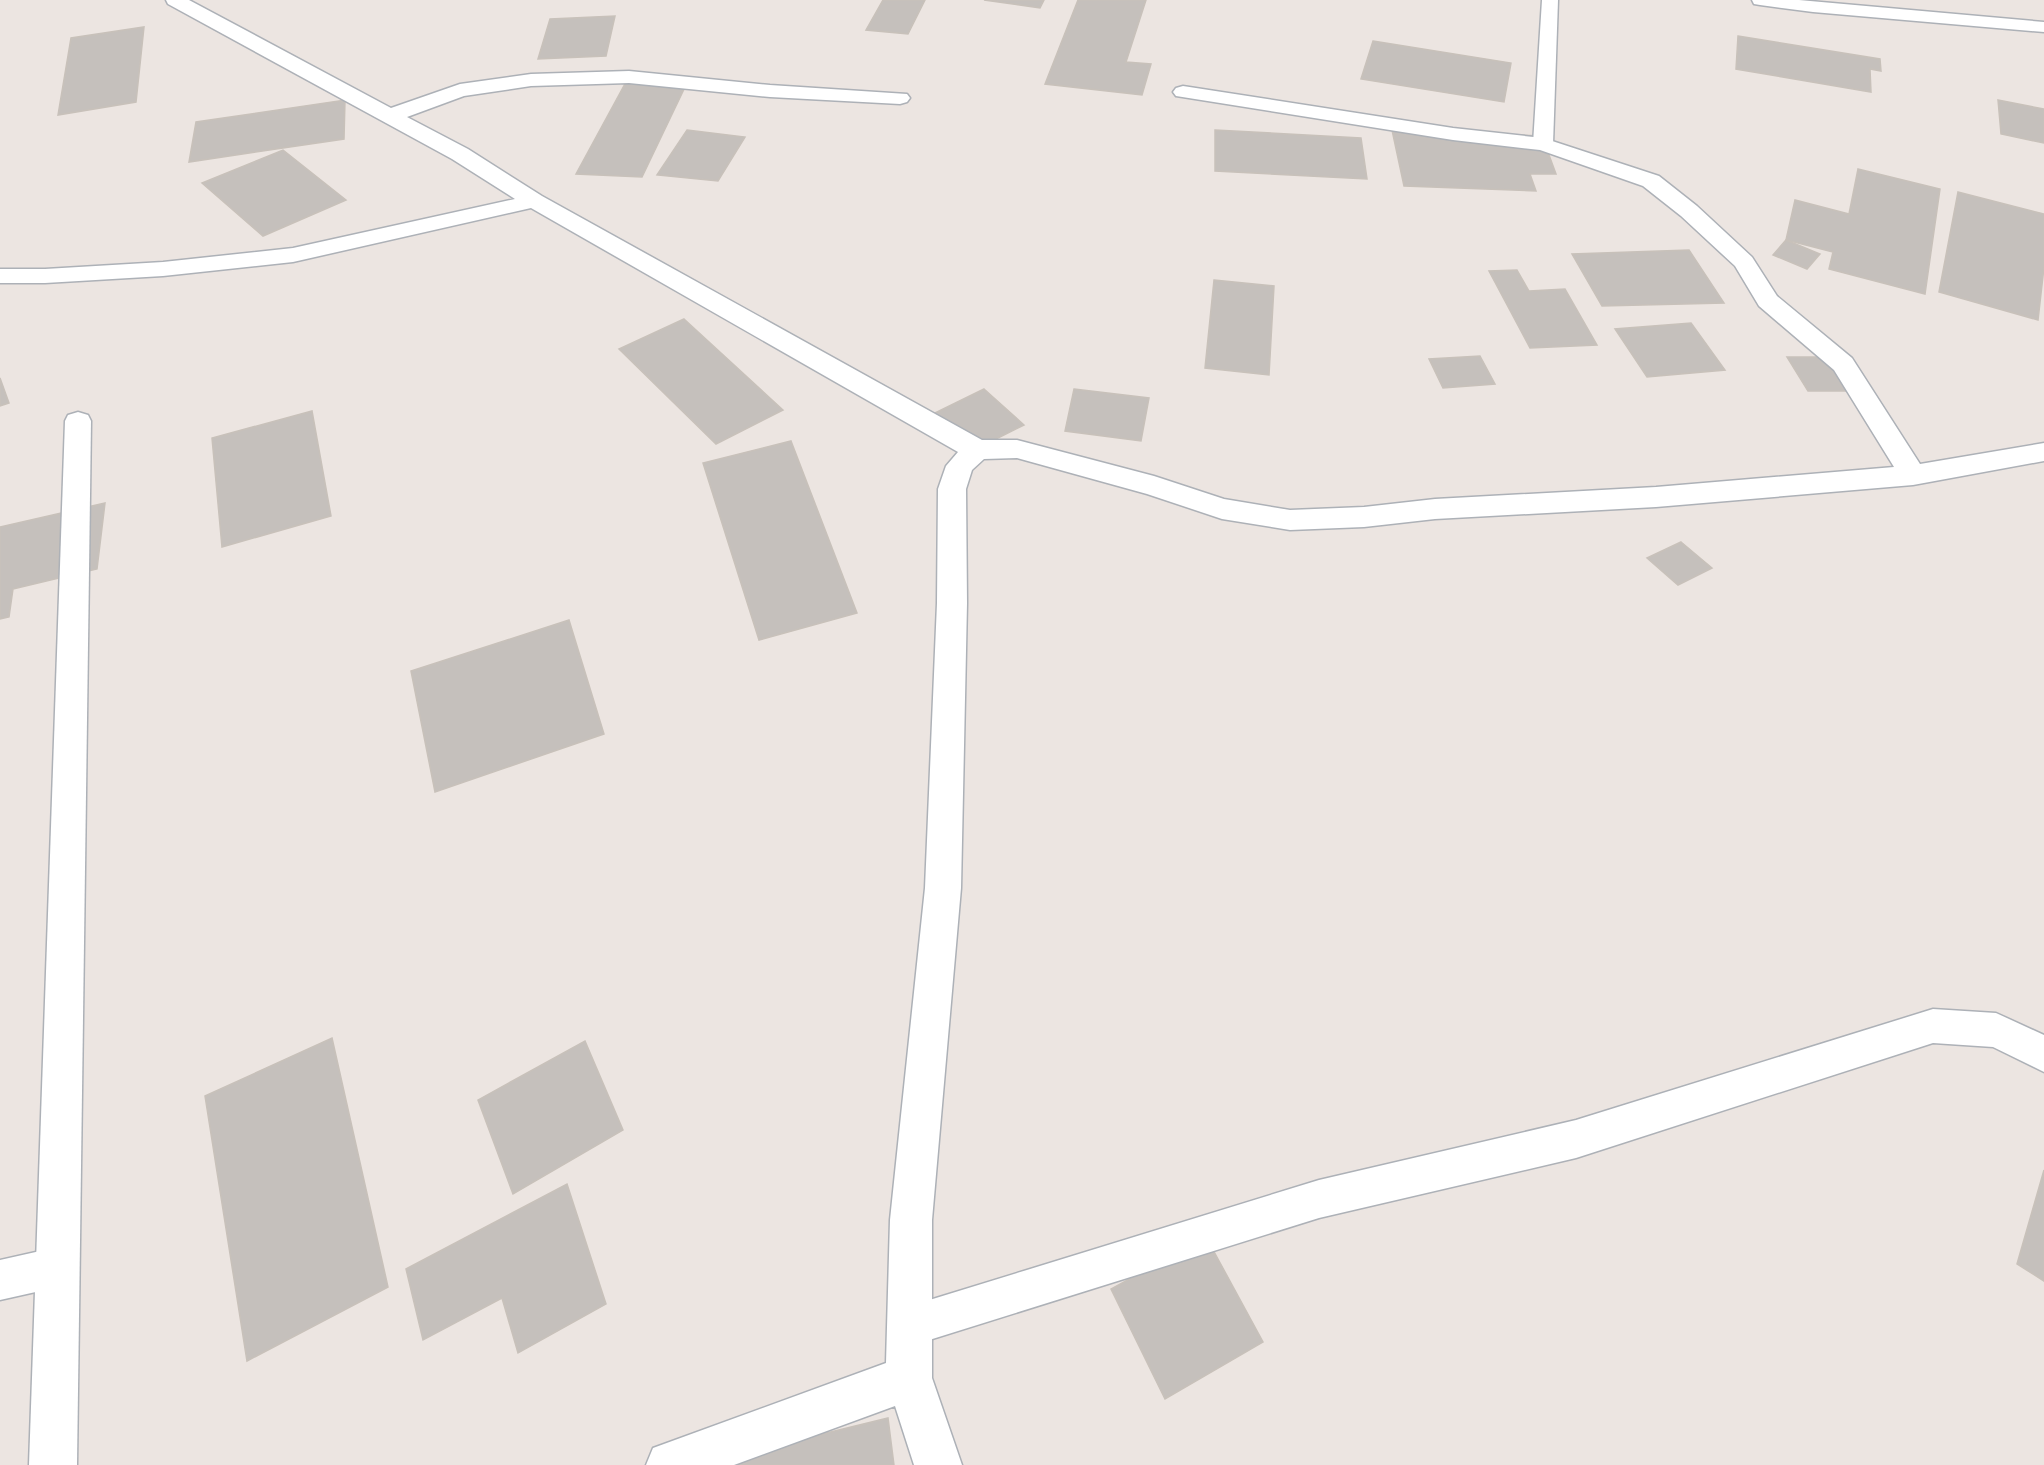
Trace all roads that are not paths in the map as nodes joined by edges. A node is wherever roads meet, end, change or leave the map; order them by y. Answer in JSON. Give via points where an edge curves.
{"nodes":[{"id":1,"x":175,"y":0,"type":"edge"},
{"id":2,"x":1550,"y":0,"type":"edge"},
{"id":3,"x":1760,"y":0,"type":"edge"},
{"id":4,"x":2044,"y":27,"type":"edge"},
{"id":5,"x":1183,"y":92,"type":"dead end"},
{"id":6,"x":900,"y":98,"type":"dead end"},
{"id":7,"x":390,"y":116,"type":"junction"},
{"id":8,"x":1543,"y":144,"type":"junction"},
{"id":9,"x":534,"y":201,"type":"junction"},
{"id":10,"x":0,"y":276,"type":"edge"},
{"id":11,"x":78,"y":421,"type":"dead end"},
{"id":12,"x":977,"y":450,"type":"junction"},
{"id":13,"x":2044,"y":452,"type":"edge"},
{"id":14,"x":1913,"y":475,"type":"junction"},
{"id":15,"x":2044,"y":1054,"type":"edge"},
{"id":16,"x":58,"y":1266,"type":"junction"},
{"id":17,"x":0,"y":1280,"type":"edge"},
{"id":18,"x":910,"y":1326,"type":"junction"},
{"id":19,"x":909,"y":1378,"type":"junction"},
{"id":20,"x":53,"y":1465,"type":"edge"},
{"id":21,"x":670,"y":1465,"type":"edge"},
{"id":22,"x":938,"y":1465,"type":"edge"}],
"edges":[{"from":1,"to":7,"type":"street"},
{"from":2,"to":8,"type":"lane"},
{"from":3,"to":4,"type":"lane"},
{"from":5,"to":8,"type":"street"},
{"from":6,"to":7,"type":"street","via":[[770,91],[629,77],[531,80],[460,90]]},
{"from":7,"to":9,"type":"street"},
{"from":8,"to":14,"type":"street","via":[[1652,181],[1689,211],[1744,262],[1768,301],[1843,364]]},
{"from":9,"to":10,"type":"street","via":[[292,255],[163,269]]},
{"from":9,"to":12,"type":"street"},
{"from":11,"to":16,"type":"street"},
{"from":12,"to":14,"type":"street","via":[[1017,448],[1222,509],[1290,520],[1656,497]]},
{"from":12,"to":18,"type":"street","via":[[960,466],[952,489],[943,888],[911,1220]]},
{"from":13,"to":14,"type":"street"},
{"from":15,"to":18,"type":"lane","via":[[1996,1030],[1933,1026],[1576,1139],[1319,1199]]},
{"from":16,"to":17,"type":"lane"},
{"from":16,"to":20,"type":"street"},
{"from":18,"to":19,"type":"street"},
{"from":19,"to":21,"type":"street"},
{"from":19,"to":22,"type":"street"}]}
